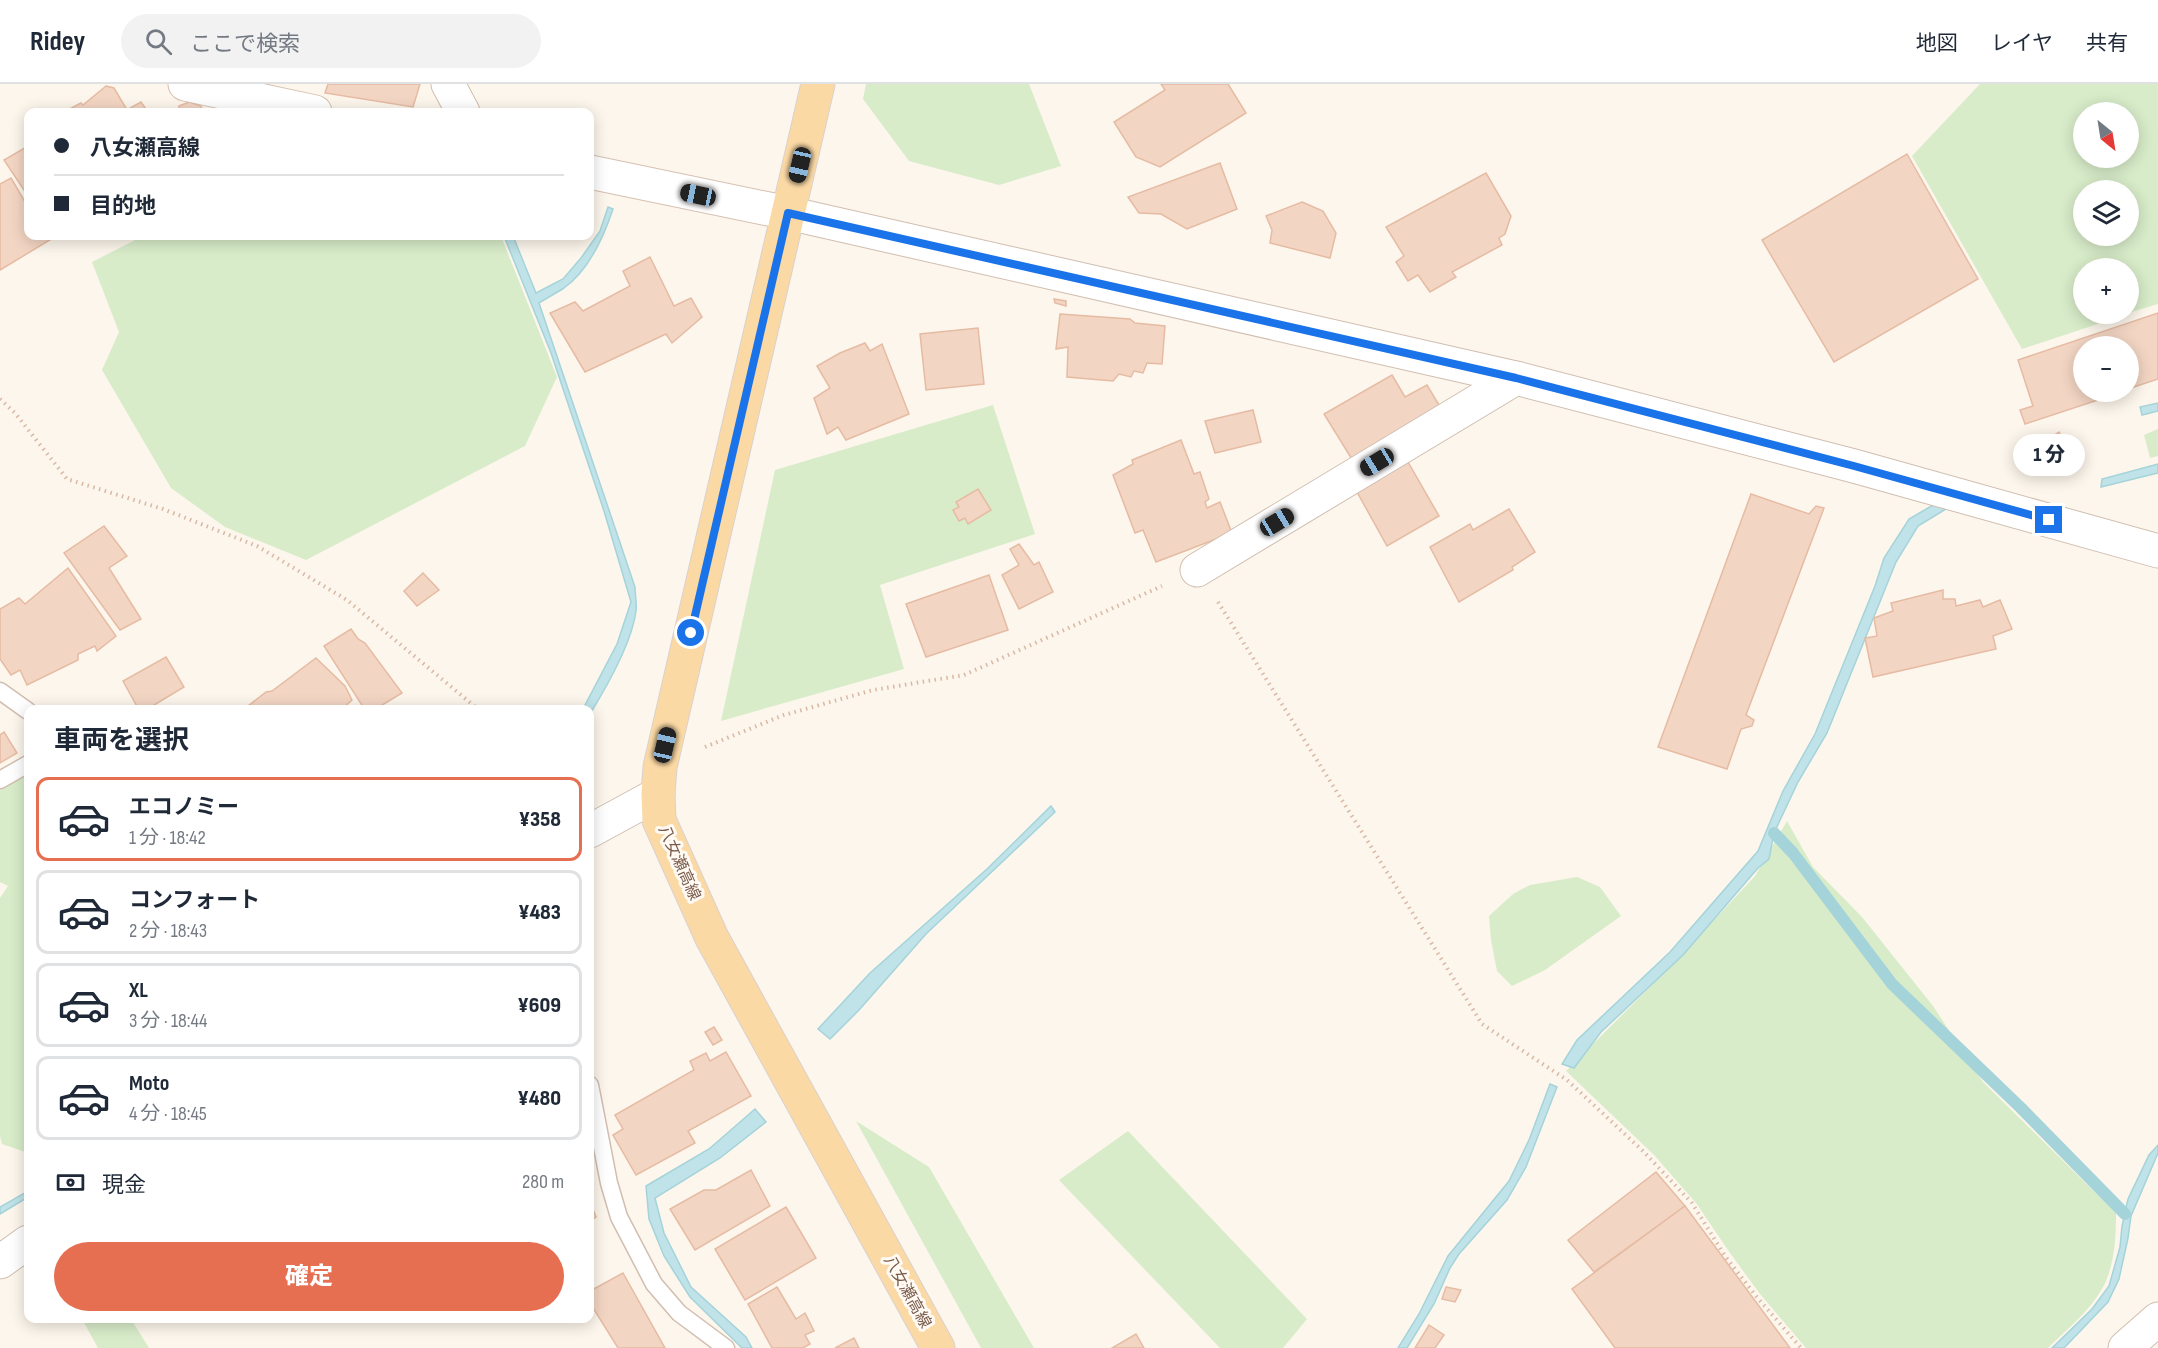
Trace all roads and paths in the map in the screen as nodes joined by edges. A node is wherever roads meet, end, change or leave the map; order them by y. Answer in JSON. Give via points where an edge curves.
{"nodes":[{"id":1,"x":185,"y":84,"type":"edge"},
{"id":2,"x":448,"y":84,"type":"edge"},
{"id":3,"x":818,"y":84,"type":"edge"},
{"id":4,"x":296,"y":108,"type":"edge"},
{"id":5,"x":461,"y":108,"type":"edge"},
{"id":6,"x":594,"y":173,"type":"edge"},
{"id":7,"x":788,"y":213,"type":"junction"},
{"id":8,"x":1516,"y":378,"type":"junction"},
{"id":9,"x":0,"y":399,"type":"edge"},
{"id":10,"x":2158,"y":551,"type":"edge"},
{"id":11,"x":1197,"y":570,"type":"junction"},
{"id":12,"x":0,"y":691,"type":"edge"},
{"id":13,"x":472,"y":705,"type":"edge"},
{"id":14,"x":24,"y":708,"type":"edge"},
{"id":15,"x":701,"y":748,"type":"dead end"},
{"id":16,"x":24,"y":766,"type":"edge"},
{"id":17,"x":0,"y":780,"type":"edge"},
{"id":18,"x":658,"y":794,"type":"junction"},
{"id":19,"x":594,"y":829,"type":"edge"},
{"id":20,"x":594,"y":1126,"type":"edge"},
{"id":21,"x":597,"y":1156,"type":"edge"},
{"id":22,"x":24,"y":1245,"type":"edge"},
{"id":23,"x":0,"y":1262,"type":"edge"},
{"id":24,"x":2158,"y":1319,"type":"edge"},
{"id":25,"x":726,"y":1348,"type":"edge"},
{"id":26,"x":938,"y":1348,"type":"edge"},
{"id":27,"x":1801,"y":1348,"type":"edge"},
{"id":28,"x":2125,"y":1348,"type":"edge"}],
"edges":[{"from":1,"to":4,"type":"street"},
{"from":2,"to":5,"type":"street"},
{"from":3,"to":7,"type":"main road","name":"八女瀬高線"},
{"from":6,"to":7,"type":"street"},
{"from":7,"to":8,"type":"street"},
{"from":7,"to":18,"type":"main road","name":"八女瀬高線","via":[[660,767]]},
{"from":8,"to":10,"type":"street"},
{"from":8,"to":11,"type":"street"},
{"from":9,"to":13,"type":"path","via":[[67,479],[163,508],[257,546],[347,600]]},
{"from":11,"to":15,"type":"path","via":[[964,675],[873,690],[784,715]]},
{"from":11,"to":27,"type":"path","via":[[1482,1024],[1567,1080],[1643,1151],[1692,1203],[1725,1256]]},
{"from":12,"to":14,"type":"lane"},
{"from":16,"to":17,"type":"lane"},
{"from":18,"to":19,"type":"street"},
{"from":18,"to":26,"type":"main road","name":"八女瀬高線","via":[[659,820],[712,938]]},
{"from":20,"to":21,"type":"lane"},
{"from":21,"to":25,"type":"lane","via":[[619,1217],[654,1284],[679,1313]]},
{"from":22,"to":23,"type":"street"},
{"from":24,"to":28,"type":"street"}]}
